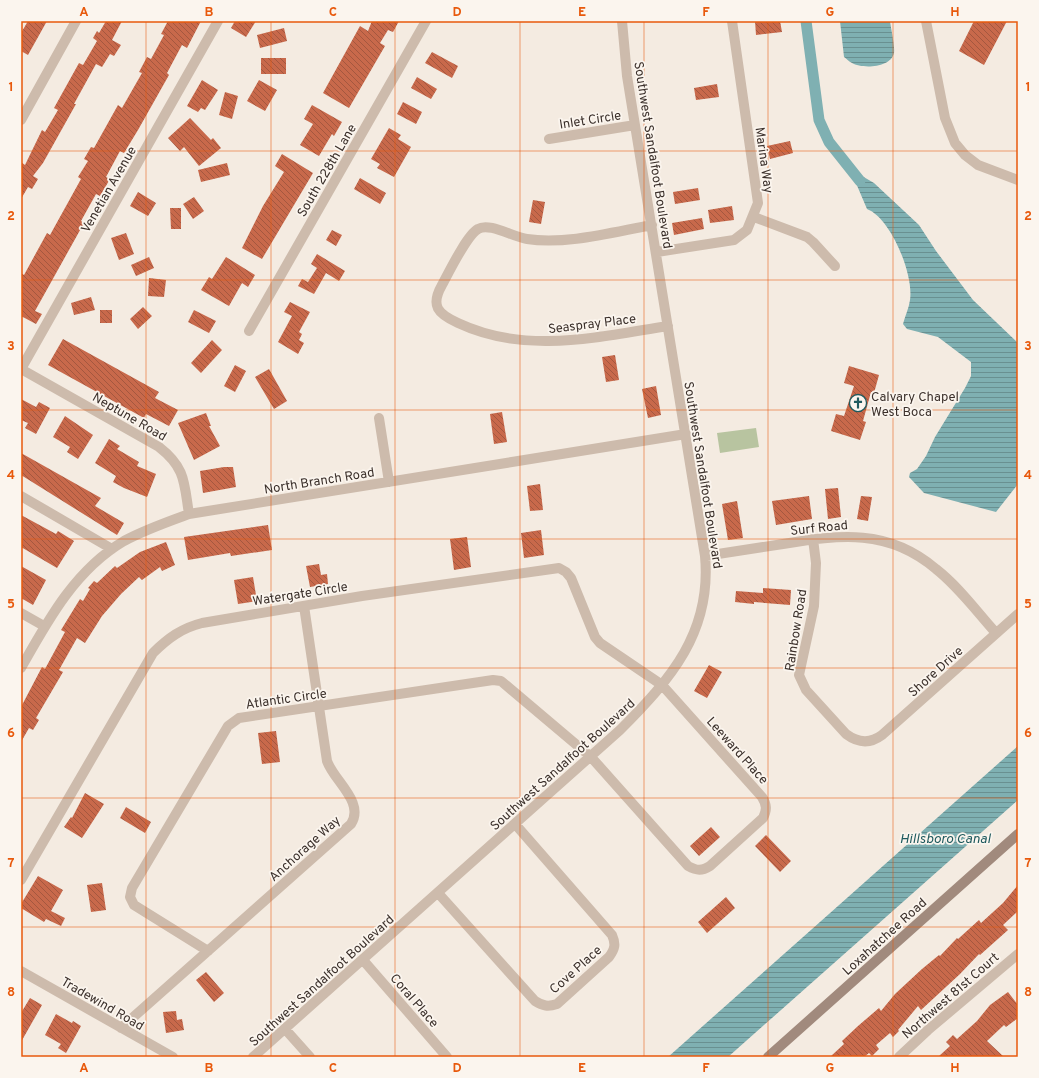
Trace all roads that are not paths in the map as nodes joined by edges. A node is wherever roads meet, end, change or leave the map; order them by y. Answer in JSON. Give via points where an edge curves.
{"nodes":[{"id":1,"x":76,"y":21,"type":"edge"},
{"id":2,"x":218,"y":21,"type":"edge"},
{"id":3,"x":426,"y":21,"type":"edge"},
{"id":4,"x":622,"y":21,"type":"edge"},
{"id":5,"x":732,"y":21,"type":"edge"},
{"id":6,"x":926,"y":21,"type":"edge"},
{"id":7,"x":21,"y":120,"type":"edge"},
{"id":8,"x":635,"y":125,"type":"junction"},
{"id":9,"x":548,"y":139,"type":"dead end"},
{"id":10,"x":1018,"y":180,"type":"edge"},
{"id":11,"x":754,"y":217,"type":"junction"},
{"id":12,"x":652,"y":225,"type":"junction"},
{"id":13,"x":657,"y":252,"type":"junction"},
{"id":14,"x":835,"y":266,"type":"dead end"},
{"id":15,"x":668,"y":326,"type":"junction"},
{"id":16,"x":249,"y":331,"type":"dead end"},
{"id":17,"x":21,"y":369,"type":"edge"},
{"id":18,"x":379,"y":418,"type":"dead end"},
{"id":19,"x":686,"y":434,"type":"junction"},
{"id":20,"x":389,"y":482,"type":"junction"},
{"id":21,"x":21,"y":496,"type":"edge"},
{"id":22,"x":189,"y":514,"type":"junction"},
{"id":23,"x":813,"y":539,"type":"junction"},
{"id":24,"x":112,"y":549,"type":"junction"},
{"id":25,"x":705,"y":556,"type":"junction"},
{"id":26,"x":304,"y":606,"type":"junction"},
{"id":27,"x":21,"y":613,"type":"edge"},
{"id":28,"x":1018,"y":614,"type":"edge"},
{"id":29,"x":44,"y":626,"type":"junction"},
{"id":30,"x":996,"y":633,"type":"junction"},
{"id":31,"x":21,"y":668,"type":"edge"},
{"id":32,"x":662,"y":685,"type":"junction"},
{"id":33,"x":318,"y":706,"type":"junction"},
{"id":34,"x":865,"y":742,"type":"joint"},
{"id":35,"x":591,"y":756,"type":"junction"},
{"id":36,"x":515,"y":824,"type":"junction"},
{"id":37,"x":1018,"y":834,"type":"edge"},
{"id":38,"x":21,"y":880,"type":"edge"},
{"id":39,"x":438,"y":893,"type":"junction"},
{"id":40,"x":208,"y":951,"type":"junction"},
{"id":41,"x":1018,"y":954,"type":"edge"},
{"id":42,"x":363,"y":960,"type":"junction"},
{"id":43,"x":21,"y":971,"type":"edge"},
{"id":44,"x":121,"y":1028,"type":"junction"},
{"id":45,"x":285,"y":1029,"type":"junction"},
{"id":46,"x":173,"y":1057,"type":"edge"},
{"id":47,"x":254,"y":1057,"type":"edge"},
{"id":48,"x":310,"y":1057,"type":"edge"},
{"id":49,"x":447,"y":1057,"type":"edge"},
{"id":50,"x":768,"y":1057,"type":"edge"},
{"id":51,"x":899,"y":1057,"type":"edge"}],
"edges":[{"from":1,"to":7,"type":"street"},
{"from":2,"to":17,"type":"street","name":"Venetian Avenue"},
{"from":3,"to":16,"type":"street","name":"South 228th Lane"},
{"from":4,"to":8,"type":"street","name":"Southwest Sandalfoot Boulevard"},
{"from":5,"to":11,"type":"street","name":"Marina Way","via":[[758,195]]},
{"from":6,"to":10,"type":"street","via":[[945,118],[955,143],[965,156],[978,165]]},
{"from":8,"to":9,"type":"street","name":"Inlet Circle"},
{"from":8,"to":12,"type":"street","name":"Southwest Sandalfoot Boulevard"},
{"from":11,"to":13,"type":"street","name":"Marina Way","via":[[747,230],[734,240]]},
{"from":11,"to":14,"type":"street","via":[[807,238]]},
{"from":12,"to":13,"type":"street","name":"Southwest Sandalfoot Boulevard"},
{"from":12,"to":15,"type":"street","name":"Seaspray Place","via":[[553,241],[525,239],[493,228],[478,229],[470,236],[438,291],[436,304],[446,318],[470,329],[512,340],[573,341]]},
{"from":13,"to":15,"type":"street","name":"Southwest Sandalfoot Boulevard"},
{"from":15,"to":19,"type":"street","name":"Southwest Sandalfoot Boulevard"},
{"from":17,"to":22,"type":"street","name":"Neptune Road","via":[[159,447],[172,457],[184,478]]},
{"from":18,"to":20,"type":"street"},
{"from":19,"to":20,"type":"street","name":"North Branch Road"},
{"from":19,"to":25,"type":"street","name":"Southwest Sandalfoot Boulevard"},
{"from":20,"to":22,"type":"street","name":"North Branch Road"},
{"from":21,"to":24,"type":"street"},
{"from":22,"to":24,"type":"street","name":"North Branch Road","via":[[157,526]]},
{"from":23,"to":25,"type":"street","name":"Surf Road"},
{"from":23,"to":30,"type":"street","name":"Surf Road","via":[[841,536],[869,538],[888,542],[914,553],[951,582]]},
{"from":23,"to":34,"type":"street","name":"Rainbow Road","via":[[816,563],[814,606],[812,624],[800,668],[800,679],[806,690],[846,734],[852,739]]},
{"from":24,"to":29,"type":"street","name":"North Branch Road","via":[[79,578]]},
{"from":25,"to":32,"type":"street","name":"Southwest Sandalfoot Boulevard","via":[[706,593],[697,629]]},
{"from":26,"to":32,"type":"street","name":"Watergate Circle","via":[[559,568],[571,578],[594,637]]},
{"from":26,"to":33,"type":"street","name":"Anchorage Way"},
{"from":26,"to":38,"type":"street","name":"Watergate Circle","via":[[202,623],[181,630],[164,641],[153,653]]},
{"from":27,"to":29,"type":"street"},
{"from":28,"to":30,"type":"street","name":"Shore Drive"},
{"from":29,"to":31,"type":"street","name":"North Branch Road"},
{"from":30,"to":34,"type":"street","name":"Shore Drive","via":[[882,735]]},
{"from":32,"to":35,"type":"street","name":"Southwest Sandalfoot Boulevard","via":[[642,709]]},
{"from":32,"to":35,"type":"street","name":"Leeward Place","via":[[762,796],[766,804],[763,818],[710,866],[703,870],[695,870],[688,866]]},
{"from":33,"to":35,"type":"street","name":"Atlantic Circle","via":[[493,680],[501,681]]},
{"from":33,"to":40,"type":"street","name":"Anchorage Way","via":[[327,761],[353,802],[355,817],[351,824]]},
{"from":33,"to":40,"type":"street","name":"Atlantic Circle","via":[[239,718],[228,726],[132,888],[130,897],[134,905]]},
{"from":35,"to":36,"type":"street","name":"Southwest Sandalfoot Boulevard"},
{"from":36,"to":39,"type":"street","name":"Southwest Sandalfoot Boulevard"},
{"from":36,"to":39,"type":"street","name":"Cove Place","via":[[612,935],[615,943],[614,951],[604,962],[558,1004],[542,1005],[535,1001]]},
{"from":37,"to":50,"type":"main road","name":"Loxahatchee Road"},
{"from":39,"to":42,"type":"street","name":"Southwest Sandalfoot Boulevard"},
{"from":40,"to":44,"type":"street","name":"Anchorage Way"},
{"from":41,"to":51,"type":"street","name":"Northwest 81st Court"},
{"from":42,"to":45,"type":"street","name":"Southwest Sandalfoot Boulevard"},
{"from":42,"to":49,"type":"street","name":"Coral Place"},
{"from":43,"to":44,"type":"street","name":"Tradewind Road"},
{"from":44,"to":46,"type":"street","name":"Tradewind Road"},
{"from":45,"to":47,"type":"street","name":"Southwest Sandalfoot Boulevard"},
{"from":45,"to":48,"type":"street"}]}
